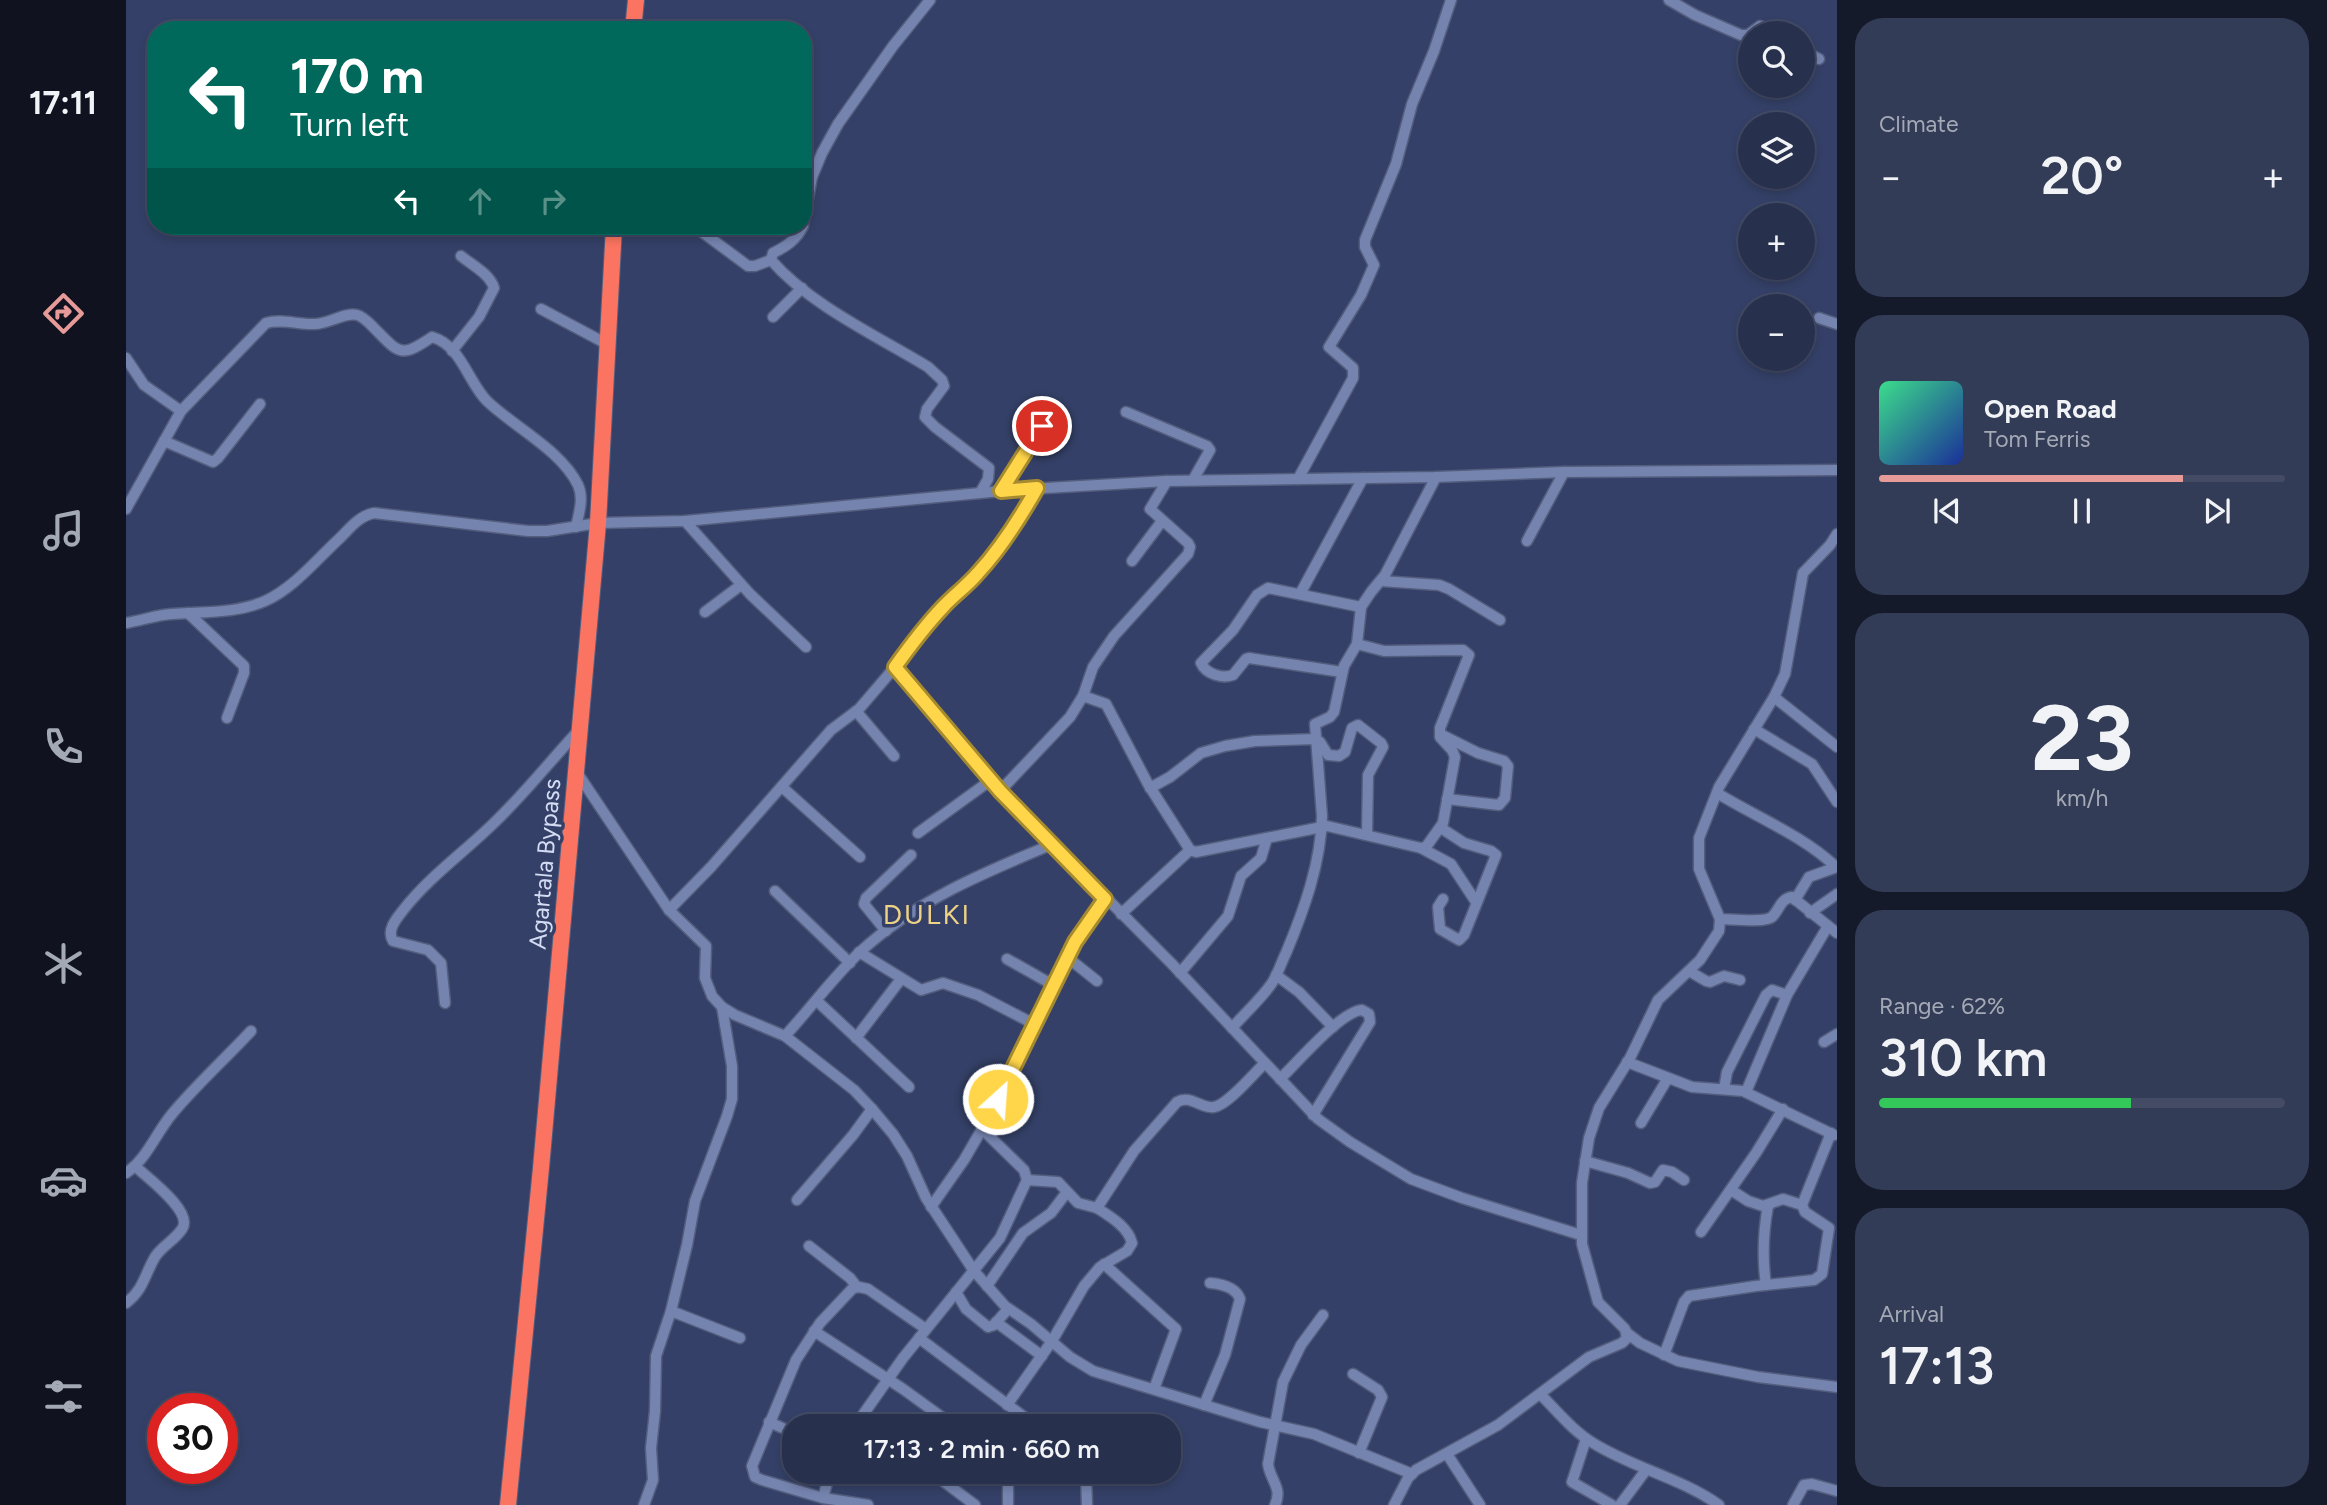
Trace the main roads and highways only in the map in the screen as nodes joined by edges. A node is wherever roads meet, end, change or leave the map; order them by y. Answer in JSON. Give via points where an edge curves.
{"nodes":[{"id":1,"x":636,"y":0,"type":"edge"},
{"id":2,"x":634,"y":21,"type":"edge"},
{"id":3,"x":613,"y":235,"type":"edge"},
{"id":4,"x":509,"y":1505,"type":"edge"}],
"edges":[{"from":1,"to":2,"type":"highway"},
{"from":3,"to":4,"type":"highway","name":"Agartala Bypass","via":[[598,523]]}]}
